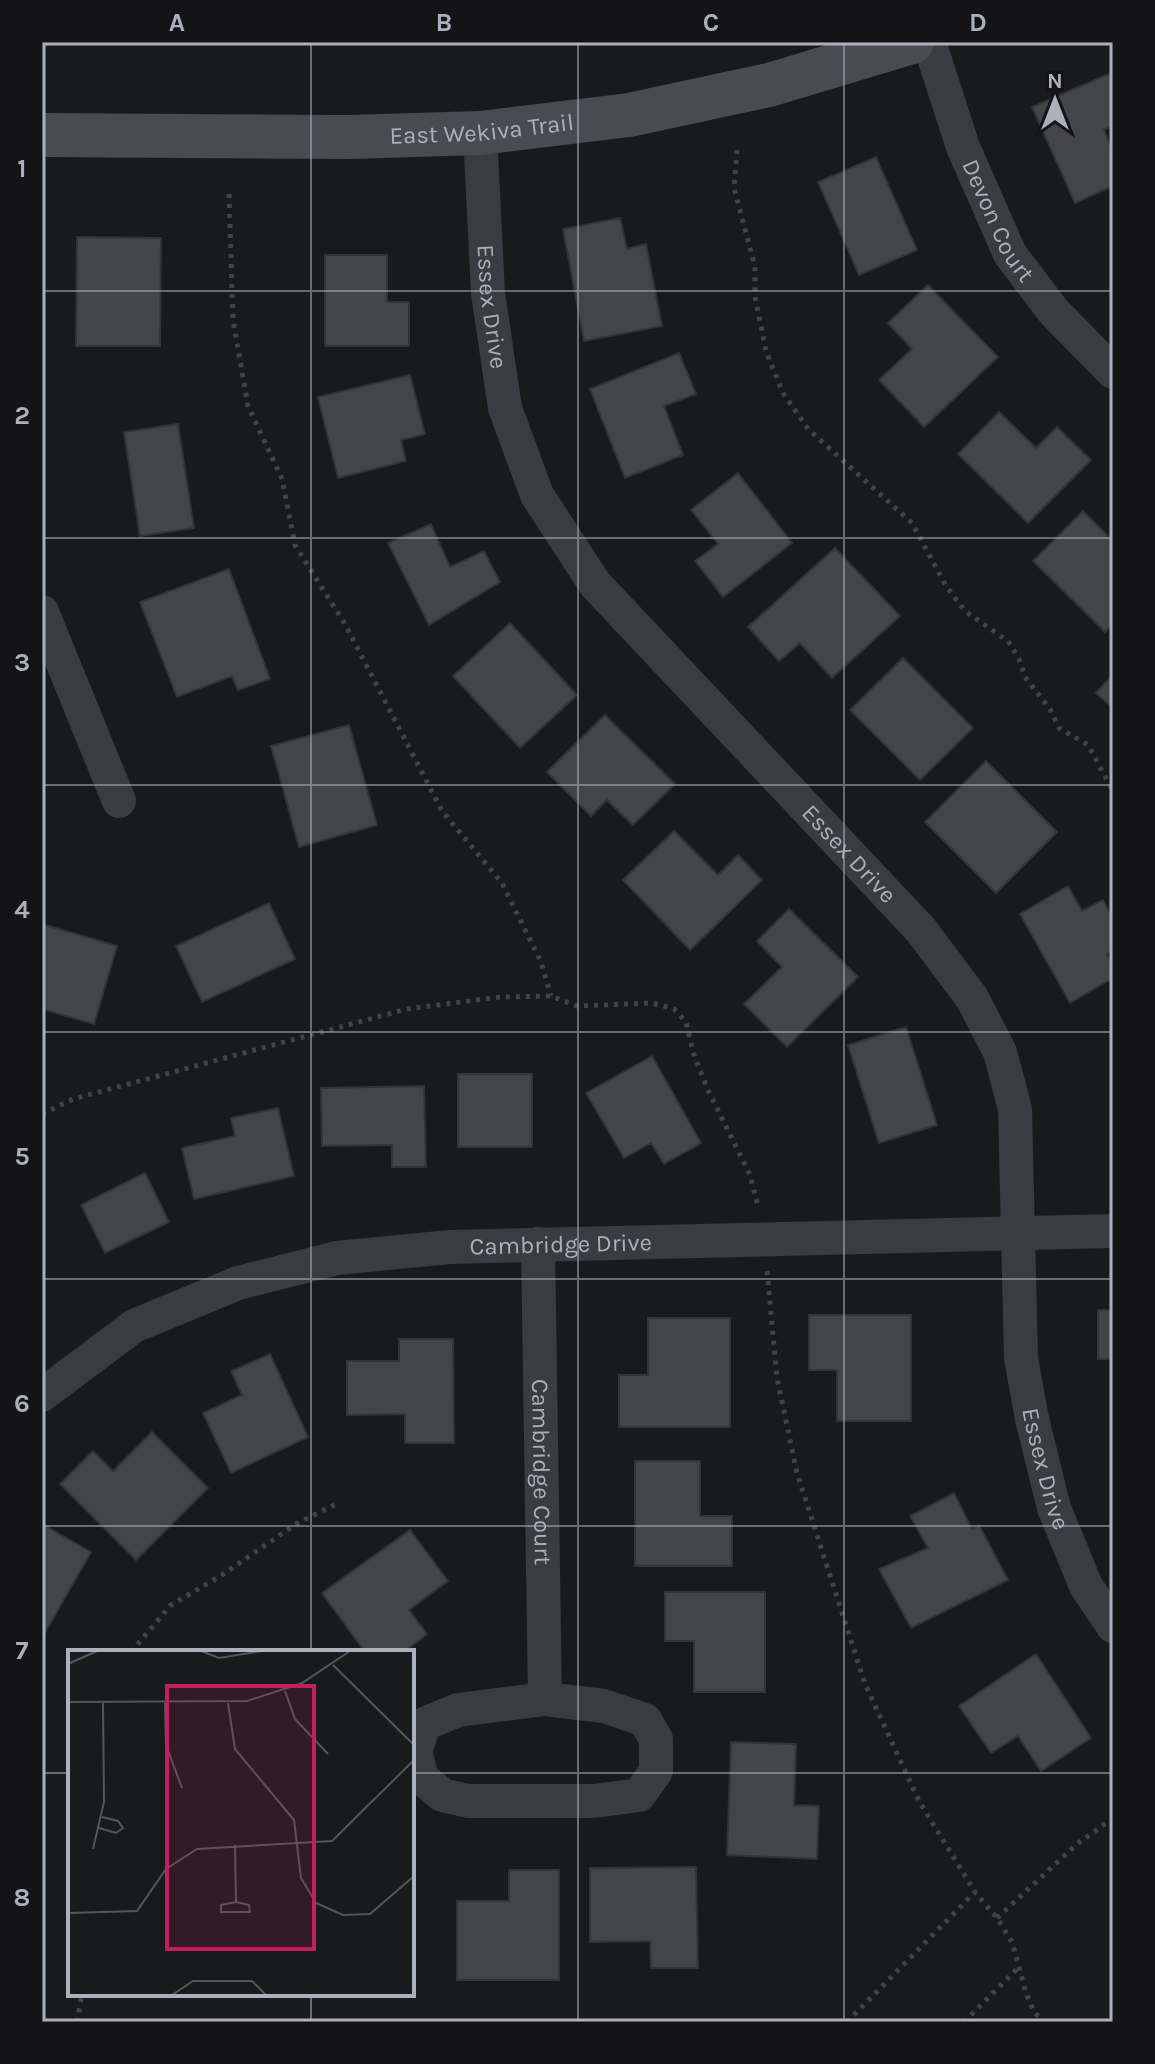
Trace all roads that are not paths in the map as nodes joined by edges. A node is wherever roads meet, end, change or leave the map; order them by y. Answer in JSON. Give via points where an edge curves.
{"nodes":[{"id":1,"x":912,"y":42,"type":"edge"},
{"id":2,"x":929,"y":42,"type":"edge"},
{"id":3,"x":480,"y":133,"type":"junction"},
{"id":4,"x":42,"y":135,"type":"edge"},
{"id":5,"x":1113,"y":372,"type":"edge"},
{"id":6,"x":42,"y":612,"type":"edge"},
{"id":7,"x":119,"y":801,"type":"dead end"},
{"id":8,"x":1113,"y":1231,"type":"edge"},
{"id":9,"x":1019,"y":1234,"type":"junction"},
{"id":10,"x":538,"y":1244,"type":"junction"},
{"id":11,"x":42,"y":1395,"type":"edge"},
{"id":12,"x":1113,"y":1626,"type":"edge"},
{"id":13,"x":545,"y":1699,"type":"junction"}],
"edges":[{"from":1,"to":3,"type":"street","name":"East Wekiva Trail","via":[[769,85],[629,115]]},
{"from":2,"to":5,"type":"street","name":"Devon Court","via":[[963,147],[1010,254],[1054,312]]},
{"from":3,"to":4,"type":"street","name":"East Wekiva Trail"},
{"from":3,"to":9,"type":"street","name":"Essex Drive","via":[[488,293],[505,408],[537,495],[595,584],[921,930],[972,998],[1000,1052],[1015,1109]]},
{"from":6,"to":7,"type":"street"},
{"from":8,"to":9,"type":"street","name":"Cambridge Drive"},
{"from":9,"to":10,"type":"street","name":"Cambridge Drive"},
{"from":9,"to":12,"type":"street","name":"Essex Drive","via":[[1021,1358],[1054,1508],[1086,1586]]},
{"from":10,"to":11,"type":"street","name":"Cambridge Drive","via":[[337,1258],[238,1283],[134,1326]]},
{"from":10,"to":13,"type":"street","name":"Cambridge Court"},
{"from":13,"to":13,"type":"street","via":[[604,1706],[645,1720],[656,1739],[656,1771],[639,1795],[594,1801],[468,1801],[442,1795],[422,1778],[415,1752],[424,1724],[458,1710]]}]}
